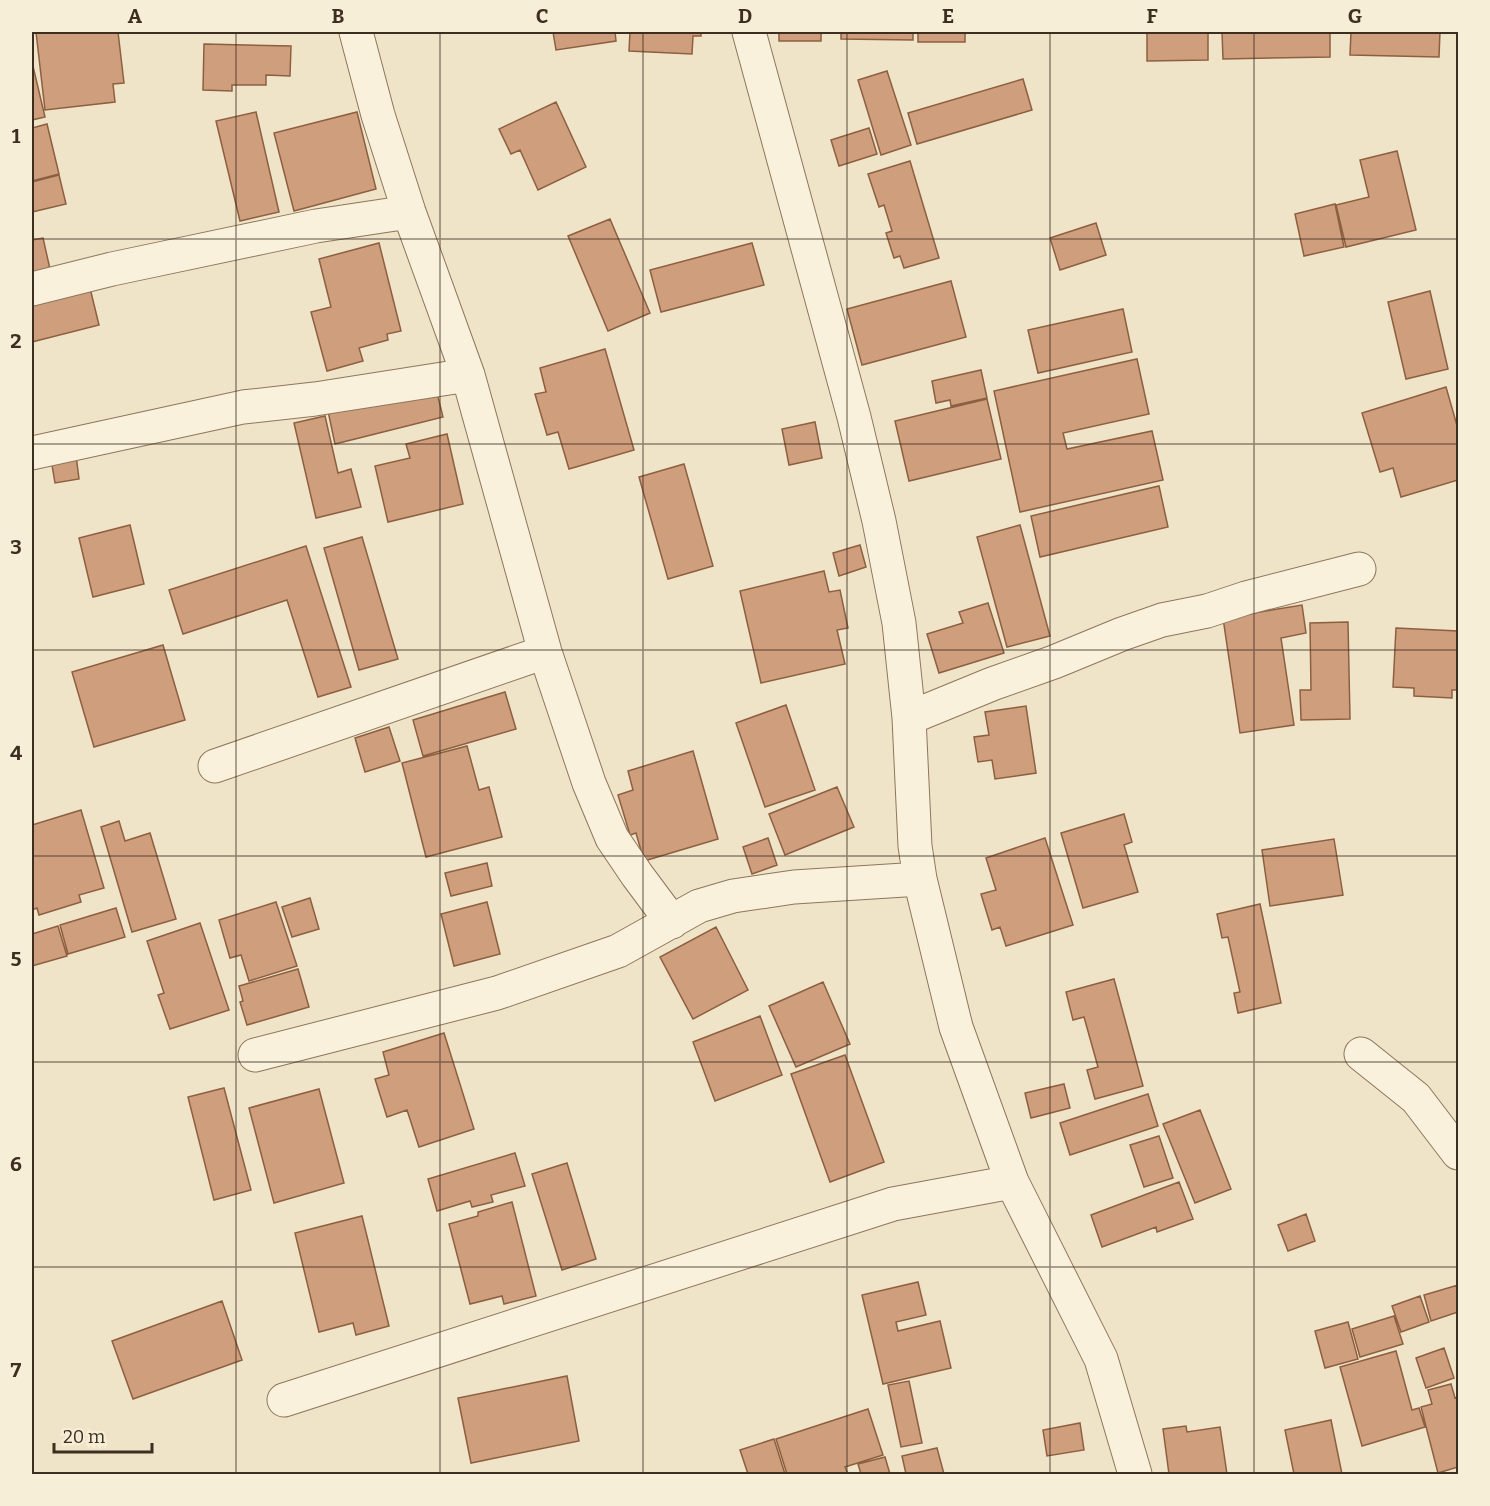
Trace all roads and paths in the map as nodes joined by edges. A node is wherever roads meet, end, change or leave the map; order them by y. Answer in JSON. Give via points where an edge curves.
{"nodes":[{"id":1,"x":357,"y":32,"type":"edge"},
{"id":2,"x":749,"y":32,"type":"edge"},
{"id":3,"x":409,"y":212,"type":"junction"},
{"id":4,"x":32,"y":289,"type":"edge"},
{"id":5,"x":468,"y":375,"type":"junction"},
{"id":6,"x":32,"y":453,"type":"edge"},
{"id":7,"x":1359,"y":569,"type":"dead end"},
{"id":8,"x":545,"y":652,"type":"junction"},
{"id":9,"x":909,"y":718,"type":"junction"},
{"id":10,"x":214,"y":766,"type":"dead end"},
{"id":11,"x":920,"y":879,"type":"junction"},
{"id":12,"x":672,"y":922,"type":"junction"},
{"id":13,"x":1361,"y":1054,"type":"dead end"},
{"id":14,"x":255,"y":1055,"type":"dead end"},
{"id":15,"x":1458,"y":1153,"type":"edge"},
{"id":16,"x":1012,"y":1182,"type":"junction"},
{"id":17,"x":284,"y":1400,"type":"dead end"},
{"id":18,"x":1135,"y":1474,"type":"edge"}],
"edges":[{"from":1,"to":3,"type":"street"},
{"from":2,"to":9,"type":"street","via":[[877,509],[900,623]]},
{"from":3,"to":4,"type":"street","via":[[316,226]]},
{"from":3,"to":5,"type":"street"},
{"from":5,"to":6,"type":"street","via":[[243,407]]},
{"from":5,"to":8,"type":"street"},
{"from":7,"to":9,"type":"street","via":[[1162,620]]},
{"from":8,"to":10,"type":"street"},
{"from":8,"to":12,"type":"street","via":[[612,838]]},
{"from":9,"to":11,"type":"street"},
{"from":11,"to":12,"type":"street","via":[[794,887],[733,896],[699,906]]},
{"from":11,"to":16,"type":"street","via":[[956,1027]]},
{"from":12,"to":14,"type":"street","via":[[618,951],[497,993]]},
{"from":13,"to":15,"type":"street","via":[[1416,1098]]},
{"from":16,"to":17,"type":"street","via":[[893,1204]]},
{"from":16,"to":18,"type":"street","via":[[1101,1359]]}]}
